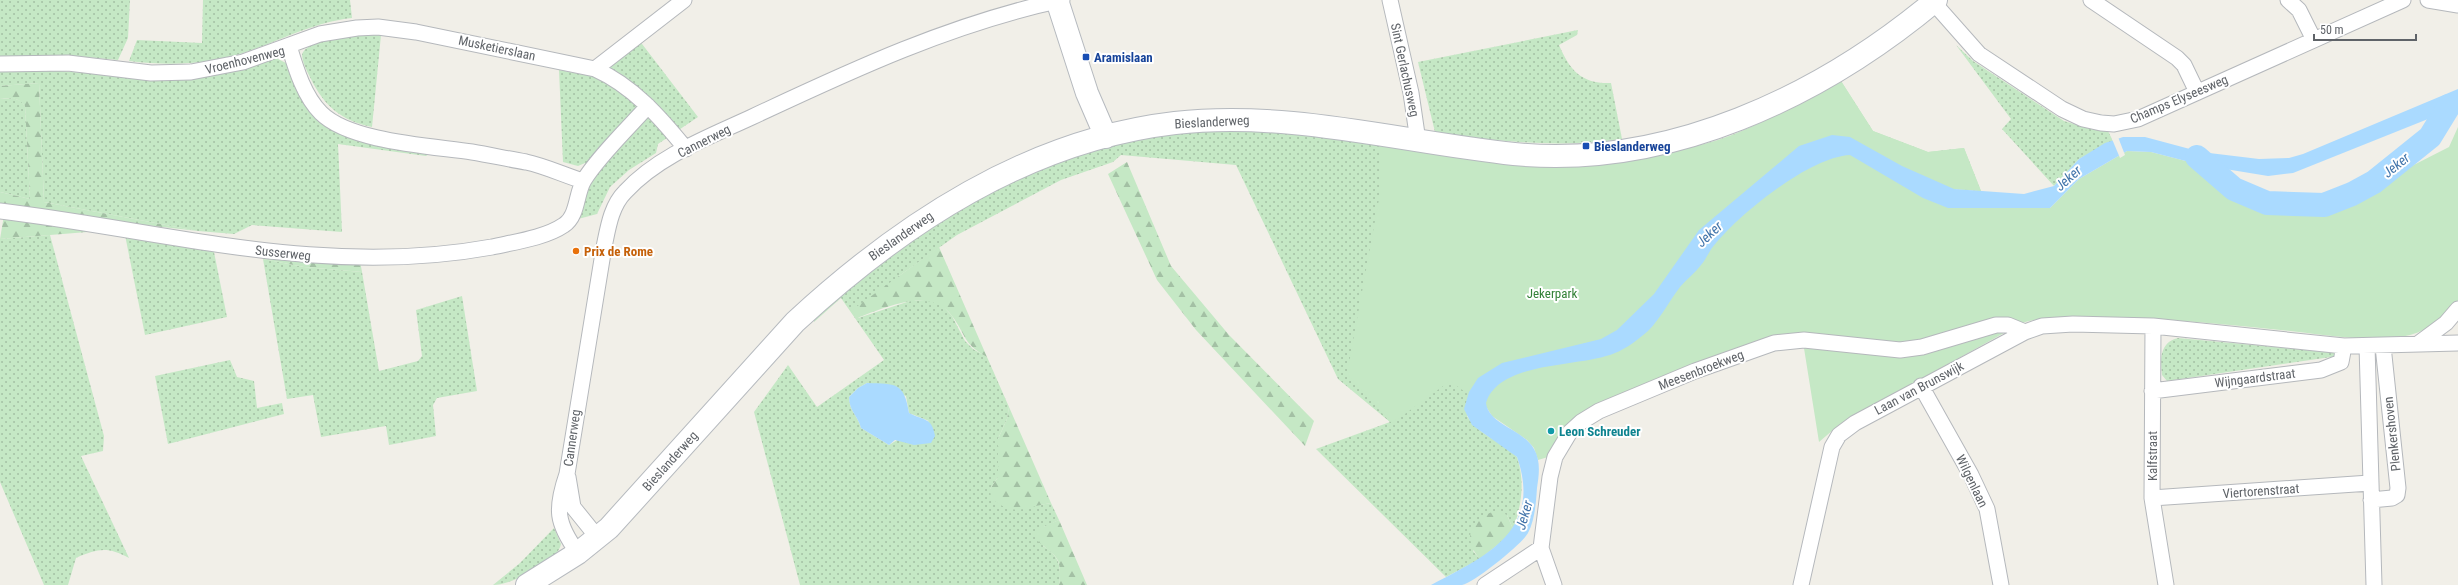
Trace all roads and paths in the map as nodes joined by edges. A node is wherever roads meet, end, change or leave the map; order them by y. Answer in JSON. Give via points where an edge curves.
{"nodes":[{"id":1,"x":684,"y":0,"type":"edge"},
{"id":2,"x":1058,"y":0,"type":"edge"},
{"id":3,"x":1390,"y":0,"type":"edge"},
{"id":4,"x":2091,"y":0,"type":"edge"},
{"id":5,"x":2288,"y":0,"type":"edge"},
{"id":6,"x":2403,"y":0,"type":"edge"},
{"id":7,"x":2428,"y":0,"type":"edge"},
{"id":8,"x":1935,"y":1,"type":"edge"},
{"id":9,"x":2458,"y":5,"type":"edge"},
{"id":10,"x":2314,"y":40,"type":"junction"},
{"id":11,"x":289,"y":46,"type":"junction"},
{"id":12,"x":0,"y":64,"type":"edge"},
{"id":13,"x":595,"y":68,"type":"junction"},
{"id":14,"x":2197,"y":92,"type":"junction"},
{"id":15,"x":648,"y":106,"type":"junction"},
{"id":16,"x":1106,"y":137,"type":"junction"},
{"id":17,"x":1418,"y":141,"type":"junction"},
{"id":18,"x":686,"y":149,"type":"junction"},
{"id":19,"x":583,"y":181,"type":"junction"},
{"id":20,"x":0,"y":211,"type":"edge"},
{"id":21,"x":2458,"y":309,"type":"edge"},
{"id":22,"x":2153,"y":326,"type":"junction"},
{"id":23,"x":2025,"y":332,"type":"junction"},
{"id":24,"x":2419,"y":343,"type":"junction"},
{"id":25,"x":2458,"y":343,"type":"edge"},
{"id":26,"x":2344,"y":346,"type":"junction"},
{"id":27,"x":2367,"y":346,"type":"junction"},
{"id":28,"x":2383,"y":346,"type":"junction"},
{"id":29,"x":1921,"y":386,"type":"junction"},
{"id":30,"x":2152,"y":391,"type":"junction"},
{"id":31,"x":567,"y":474,"type":"junction"},
{"id":32,"x":2370,"y":483,"type":"junction"},
{"id":33,"x":2152,"y":498,"type":"junction"},
{"id":34,"x":2371,"y":500,"type":"junction"},
{"id":35,"x":598,"y":538,"type":"junction"},
{"id":36,"x":1541,"y":548,"type":"junction"},
{"id":37,"x":578,"y":553,"type":"junction"},
{"id":38,"x":527,"y":585,"type":"edge"},
{"id":39,"x":1485,"y":585,"type":"edge"},
{"id":40,"x":1554,"y":585,"type":"edge"},
{"id":41,"x":1801,"y":585,"type":"edge"},
{"id":42,"x":2000,"y":585,"type":"edge"},
{"id":43,"x":2166,"y":585,"type":"edge"},
{"id":44,"x":2374,"y":585,"type":"edge"}],
"edges":[{"from":1,"to":13,"type":"street"},
{"from":2,"to":16,"type":"main road","via":[[1087,93]]},
{"from":2,"to":18,"type":"street","name":"Cannerweg","via":[[966,26],[909,46]]},
{"from":3,"to":17,"type":"street","name":"Sint Gerlachusweg","via":[[1411,93]]},
{"from":4,"to":14,"type":"street","via":[[2177,58],[2184,65]]},
{"from":5,"to":10,"type":"street","via":[[2299,10]]},
{"from":6,"to":10,"type":"street","name":"Champs Elyseesweg"},
{"from":7,"to":9,"type":"street"},
{"from":8,"to":14,"type":"street","name":"Champs Elyseesweg","via":[[1968,43],[1986,60],[2062,109],[2083,119],[2109,124],[2129,122]]},
{"from":8,"to":17,"type":"main road","name":"Bieslanderweg","via":[[1880,42],[1794,94],[1746,117],[1680,138],[1632,149],[1549,156]]},
{"from":10,"to":14,"type":"street","name":"Champs Elyseesweg"},
{"from":11,"to":12,"type":"street","name":"Vroenhovenweg","via":[[242,62],[191,72],[151,73],[68,63]]},
{"from":11,"to":13,"type":"street","name":"Musketierslaan","via":[[320,34],[344,29],[396,28]]},
{"from":11,"to":19,"type":"street","name":"Vroenhovenweg","via":[[299,76],[311,100],[322,114],[344,128],[419,145],[528,163]]},
{"from":13,"to":15,"type":"street","name":"Musketierslaan","via":[[620,82]]},
{"from":15,"to":18,"type":"street","name":"Musketierslaan"},
{"from":15,"to":19,"type":"street"},
{"from":16,"to":17,"type":"main road","name":"Bieslanderweg","via":[[1177,123],[1259,120],[1310,124]]},
{"from":16,"to":35,"type":"main road","name":"Bieslanderweg","via":[[1044,158],[978,188],[905,231],[857,267],[795,322]]},
{"from":18,"to":31,"type":"street","name":"Cannerweg","via":[[632,185],[624,193],[612,214],[600,266]]},
{"from":19,"to":20,"type":"street","name":"Susserweg","via":[[571,218],[565,225],[524,239],[466,251],[412,256],[355,258],[253,250]]},
{"from":21,"to":24,"type":"street"},
{"from":22,"to":23,"type":"street","name":"Laan van Brunswijk","via":[[2049,325]]},
{"from":22,"to":26,"type":"street"},
{"from":22,"to":30,"type":"street","name":"Kalfstraat"},
{"from":23,"to":29,"type":"street","name":"Laan van Brunswijk"},
{"from":23,"to":36,"type":"street","name":"Meesenbroekweg","via":[[2008,325],[1996,325],[1922,347],[1900,350],[1804,340],[1774,343],[1695,371],[1599,411],[1570,432],[1555,457]]},
{"from":24,"to":25,"type":"street"},
{"from":24,"to":28,"type":"street"},
{"from":26,"to":27,"type":"street"},
{"from":26,"to":30,"type":"street","name":"Wijngaardstraat","via":[[2341,362],[2321,370]]},
{"from":27,"to":28,"type":"street"},
{"from":27,"to":32,"type":"street","name":"Plenkershoven"},
{"from":28,"to":34,"type":"street","name":"Plenkershoven","via":[[2398,488],[2397,495],[2392,498]]},
{"from":29,"to":41,"type":"street","name":"Laan van Brunswijk","via":[[1855,422],[1836,439],[1832,447]]},
{"from":29,"to":42,"type":"street","name":"Wilgenlaan","via":[[1987,509]]},
{"from":30,"to":33,"type":"street","name":"Kalfstraat"},
{"from":31,"to":35,"type":"street","name":"Cannerweg","via":[[573,507]]},
{"from":31,"to":37,"type":"street","name":"Cannerweg","via":[[559,498],[559,518],[564,532]]},
{"from":32,"to":33,"type":"street","name":"Viertorenstraat"},
{"from":32,"to":34,"type":"street","name":"Plenkershoven"},
{"from":33,"to":43,"type":"street","name":"Kalfstraat"},
{"from":34,"to":44,"type":"street","name":"Plenkershoven"},
{"from":35,"to":37,"type":"main road"},
{"from":36,"to":39,"type":"street"},
{"from":36,"to":40,"type":"street"},
{"from":37,"to":38,"type":"main road"}]}
